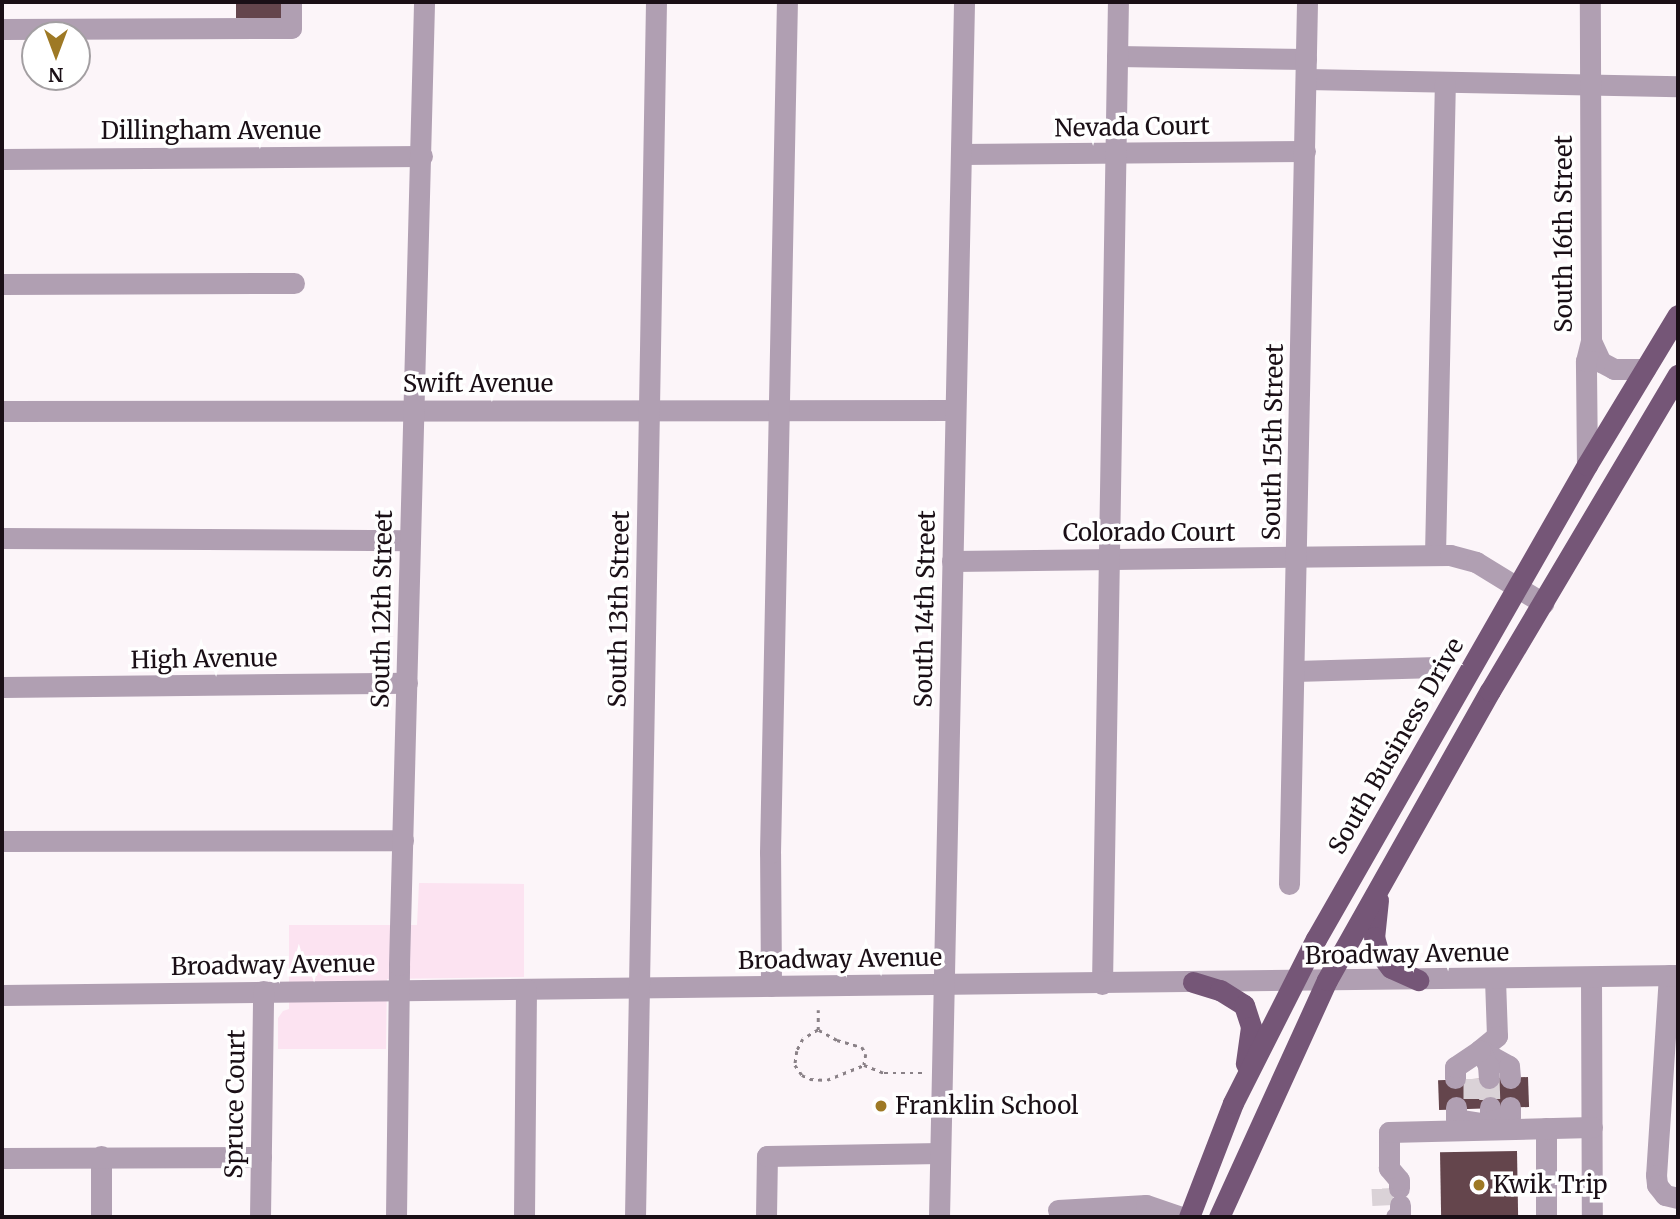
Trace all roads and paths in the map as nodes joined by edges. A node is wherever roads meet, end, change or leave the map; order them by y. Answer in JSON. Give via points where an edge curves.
{"nodes":[{"id":1,"x":291,"y":2,"type":"edge"},
{"id":2,"x":424,"y":2,"type":"edge"},
{"id":3,"x":656,"y":2,"type":"edge"},
{"id":4,"x":787,"y":2,"type":"edge"},
{"id":5,"x":964,"y":2,"type":"edge"},
{"id":6,"x":1118,"y":2,"type":"edge"},
{"id":7,"x":1307,"y":2,"type":"edge"},
{"id":8,"x":1590,"y":2,"type":"edge"},
{"id":9,"x":2,"y":29,"type":"edge"},
{"id":10,"x":1117,"y":56,"type":"junction"},
{"id":11,"x":1306,"y":69,"type":"junction"},
{"id":12,"x":1445,"y":83,"type":"junction"},
{"id":13,"x":1591,"y":84,"type":"junction"},
{"id":14,"x":1678,"y":86,"type":"edge"},
{"id":15,"x":1305,"y":151,"type":"junction"},
{"id":16,"x":1114,"y":153,"type":"junction"},
{"id":17,"x":961,"y":154,"type":"junction"},
{"id":18,"x":422,"y":156,"type":"junction"},
{"id":19,"x":2,"y":159,"type":"edge"},
{"id":20,"x":294,"y":283,"type":"dead end"},
{"id":21,"x":2,"y":284,"type":"edge"},
{"id":22,"x":1678,"y":315,"type":"edge"},
{"id":23,"x":1591,"y":341,"type":"junction"},
{"id":24,"x":1645,"y":369,"type":"junction"},
{"id":25,"x":1678,"y":375,"type":"edge"},
{"id":26,"x":412,"y":410,"type":"junction"},
{"id":27,"x":649,"y":410,"type":"junction"},
{"id":28,"x":781,"y":410,"type":"junction"},
{"id":29,"x":955,"y":410,"type":"junction"},
{"id":30,"x":2,"y":411,"type":"edge"},
{"id":31,"x":1587,"y":465,"type":"junction"},
{"id":32,"x":2,"y":538,"type":"edge"},
{"id":33,"x":410,"y":540,"type":"junction"},
{"id":34,"x":1435,"y":555,"type":"junction"},
{"id":35,"x":1297,"y":558,"type":"junction"},
{"id":36,"x":1107,"y":560,"type":"junction"},
{"id":37,"x":952,"y":561,"type":"junction"},
{"id":38,"x":1517,"y":587,"type":"junction"},
{"id":39,"x":1544,"y":603,"type":"junction"},
{"id":40,"x":1437,"y":667,"type":"dead end"},
{"id":41,"x":1295,"y":671,"type":"junction"},
{"id":42,"x":407,"y":682,"type":"junction"},
{"id":43,"x":2,"y":687,"type":"edge"},
{"id":44,"x":403,"y":840,"type":"junction"},
{"id":45,"x":2,"y":841,"type":"edge"},
{"id":46,"x":1289,"y":884,"type":"dead end"},
{"id":47,"x":1380,"y":886,"type":"junction"},
{"id":48,"x":1674,"y":975,"type":"edge"},
{"id":49,"x":1591,"y":977,"type":"junction"},
{"id":50,"x":1495,"y":979,"type":"junction"},
{"id":51,"x":1327,"y":980,"type":"junction"},
{"id":52,"x":1418,"y":980,"type":"junction"},
{"id":53,"x":1294,"y":981,"type":"junction"},
{"id":54,"x":1193,"y":982,"type":"junction"},
{"id":55,"x":943,"y":984,"type":"junction"},
{"id":56,"x":1102,"y":984,"type":"junction"},
{"id":57,"x":771,"y":986,"type":"junction"},
{"id":58,"x":639,"y":987,"type":"junction"},
{"id":59,"x":526,"y":989,"type":"junction"},
{"id":60,"x":399,"y":990,"type":"junction"},
{"id":61,"x":263,"y":991,"type":"junction"},
{"id":62,"x":2,"y":995,"type":"edge"},
{"id":63,"x":818,"y":1010,"type":"dead end"},
{"id":64,"x":818,"y":1030,"type":"junction"},
{"id":65,"x":1480,"y":1050,"type":"junction"},
{"id":66,"x":864,"y":1065,"type":"junction"},
{"id":67,"x":924,"y":1073,"type":"dead end"},
{"id":68,"x":1242,"y":1085,"type":"junction"},
{"id":69,"x":1591,"y":1127,"type":"junction"},
{"id":70,"x":1546,"y":1128,"type":"junction"},
{"id":71,"x":940,"y":1153,"type":"junction"},
{"id":72,"x":101,"y":1156,"type":"junction"},
{"id":73,"x":261,"y":1157,"type":"junction"},
{"id":74,"x":2,"y":1158,"type":"edge"},
{"id":75,"x":1678,"y":1198,"type":"edge"},
{"id":76,"x":1391,"y":1203,"type":"tunnel mouth"},
{"id":77,"x":1058,"y":1210,"type":"dead end"},
{"id":78,"x":1123,"y":1211,"type":"edge"},
{"id":79,"x":101,"y":1217,"type":"edge"},
{"id":80,"x":260,"y":1217,"type":"edge"},
{"id":81,"x":397,"y":1217,"type":"edge"},
{"id":82,"x":524,"y":1217,"type":"edge"},
{"id":83,"x":635,"y":1217,"type":"edge"},
{"id":84,"x":766,"y":1217,"type":"edge"},
{"id":85,"x":939,"y":1217,"type":"edge"},
{"id":86,"x":1181,"y":1217,"type":"edge"},
{"id":87,"x":1189,"y":1217,"type":"edge"},
{"id":88,"x":1219,"y":1217,"type":"edge"},
{"id":89,"x":1546,"y":1217,"type":"edge"},
{"id":90,"x":1592,"y":1217,"type":"edge"}],
"edges":[{"from":1,"to":9,"type":"street","via":[[290,28]]},
{"from":2,"to":18,"type":"street","name":"South 12th Street"},
{"from":3,"to":27,"type":"street","name":"South 13th Street"},
{"from":4,"to":28,"type":"street"},
{"from":5,"to":17,"type":"street","name":"South 14th Street"},
{"from":6,"to":10,"type":"street"},
{"from":7,"to":11,"type":"street","name":"South 15th Street"},
{"from":8,"to":13,"type":"street","name":"South 16th Street"},
{"from":10,"to":11,"type":"street"},
{"from":10,"to":16,"type":"street"},
{"from":11,"to":12,"type":"street"},
{"from":11,"to":15,"type":"street","name":"South 15th Street"},
{"from":12,"to":13,"type":"street"},
{"from":12,"to":34,"type":"street"},
{"from":13,"to":14,"type":"street"},
{"from":13,"to":23,"type":"street","name":"South 16th Street"},
{"from":15,"to":16,"type":"street","name":"Nevada Court"},
{"from":15,"to":35,"type":"street","name":"South 15th Street"},
{"from":16,"to":17,"type":"street","name":"Nevada Court"},
{"from":16,"to":36,"type":"street"},
{"from":17,"to":29,"type":"street","name":"South 14th Street"},
{"from":18,"to":19,"type":"street","name":"Dillingham Avenue"},
{"from":18,"to":26,"type":"street","name":"South 12th Street"},
{"from":20,"to":21,"type":"street"},
{"from":22,"to":24,"type":"main road","name":"South Business Drive"},
{"from":23,"to":24,"type":"street","via":[[1601,362],[1614,369]]},
{"from":23,"to":31,"type":"street","name":"South 16th Street","via":[[1586,361]]},
{"from":24,"to":31,"type":"main road","name":"South Business Drive"},
{"from":25,"to":39,"type":"main road"},
{"from":26,"to":27,"type":"street","name":"Swift Avenue"},
{"from":26,"to":30,"type":"street","name":"Swift Avenue"},
{"from":26,"to":33,"type":"street","name":"South 12th Street"},
{"from":27,"to":28,"type":"street","name":"Swift Avenue"},
{"from":27,"to":58,"type":"street","name":"South 13th Street"},
{"from":28,"to":29,"type":"street","name":"Swift Avenue"},
{"from":28,"to":57,"type":"street"},
{"from":29,"to":37,"type":"street","name":"South 14th Street"},
{"from":31,"to":38,"type":"main road","name":"South Business Drive"},
{"from":32,"to":33,"type":"street"},
{"from":33,"to":42,"type":"street","name":"South 12th Street"},
{"from":34,"to":35,"type":"street","name":"Colorado Court"},
{"from":34,"to":38,"type":"street","name":"Colorado Court","via":[[1469,559]]},
{"from":35,"to":36,"type":"street","name":"Colorado Court"},
{"from":35,"to":41,"type":"street","name":"South 15th Street"},
{"from":36,"to":37,"type":"street","name":"Colorado Court"},
{"from":36,"to":56,"type":"street"},
{"from":37,"to":55,"type":"street","name":"South 14th Street"},
{"from":38,"to":39,"type":"street","name":"Colorado Court"},
{"from":38,"to":53,"type":"main road","name":"South Business Drive"},
{"from":39,"to":47,"type":"main road"},
{"from":40,"to":41,"type":"street"},
{"from":41,"to":46,"type":"street","name":"South 15th Street"},
{"from":42,"to":43,"type":"street","name":"High Avenue"},
{"from":42,"to":44,"type":"street","name":"South 12th Street"},
{"from":44,"to":45,"type":"street"},
{"from":44,"to":60,"type":"street","name":"South 12th Street"},
{"from":47,"to":51,"type":"main road"},
{"from":47,"to":52,"type":"main road","via":[[1374,924],[1378,950],[1391,968]]},
{"from":48,"to":49,"type":"street","name":"Broadway Avenue"},
{"from":48,"to":75,"type":"street","via":[[1656,1175],[1665,1195]]},
{"from":49,"to":50,"type":"street","name":"Broadway Avenue"},
{"from":49,"to":69,"type":"street"},
{"from":50,"to":52,"type":"street","name":"Broadway Avenue"},
{"from":50,"to":65,"type":"street","via":[[1497,1036]]},
{"from":51,"to":52,"type":"street","name":"Broadway Avenue"},
{"from":51,"to":53,"type":"street","name":"Broadway Avenue"},
{"from":51,"to":88,"type":"main road"},
{"from":53,"to":54,"type":"street","name":"Broadway Avenue"},
{"from":53,"to":68,"type":"main road","name":"South Business Drive"},
{"from":54,"to":56,"type":"street","name":"Broadway Avenue"},
{"from":54,"to":68,"type":"main road","via":[[1235,997],[1250,1016]]},
{"from":55,"to":56,"type":"street","name":"Broadway Avenue"},
{"from":55,"to":57,"type":"street","name":"Broadway Avenue"},
{"from":55,"to":71,"type":"street","name":"South 14th Street"},
{"from":57,"to":58,"type":"street","name":"Broadway Avenue"},
{"from":58,"to":59,"type":"street","name":"Broadway Avenue"},
{"from":58,"to":83,"type":"street","name":"South 13th Street"},
{"from":59,"to":60,"type":"street","name":"Broadway Avenue"},
{"from":59,"to":82,"type":"street"},
{"from":60,"to":61,"type":"street","name":"Broadway Avenue"},
{"from":60,"to":81,"type":"street","name":"South 12th Street"},
{"from":61,"to":62,"type":"street","name":"Broadway Avenue"},
{"from":61,"to":73,"type":"street","name":"Spruce Court"},
{"from":63,"to":64,"type":"path"},
{"from":64,"to":66,"type":"path","via":[[862,1047]]},
{"from":64,"to":66,"type":"path","via":[[803,1039],[797,1051],[796,1068],[804,1076],[827,1080]]},
{"from":65,"to":65,"type":"street","via":[[1509,1066],[1482,1078],[1474,1064]]},
{"from":66,"to":67,"type":"path","via":[[884,1073]]},
{"from":68,"to":87,"type":"main road","name":"South Business Drive"},
{"from":69,"to":70,"type":"street"},
{"from":69,"to":90,"type":"street"},
{"from":70,"to":76,"type":"street","via":[[1483,1114],[1389,1132],[1389,1168],[1382,1180]]},
{"from":70,"to":89,"type":"street"},
{"from":71,"to":84,"type":"street","via":[[767,1156]]},
{"from":71,"to":85,"type":"street","name":"South 14th Street"},
{"from":72,"to":73,"type":"street"},
{"from":72,"to":74,"type":"street"},
{"from":72,"to":79,"type":"street"},
{"from":73,"to":80,"type":"street","name":"Spruce Court"},
{"from":77,"to":78,"type":"street"},
{"from":78,"to":86,"type":"street","via":[[1152,1206]]}]}
